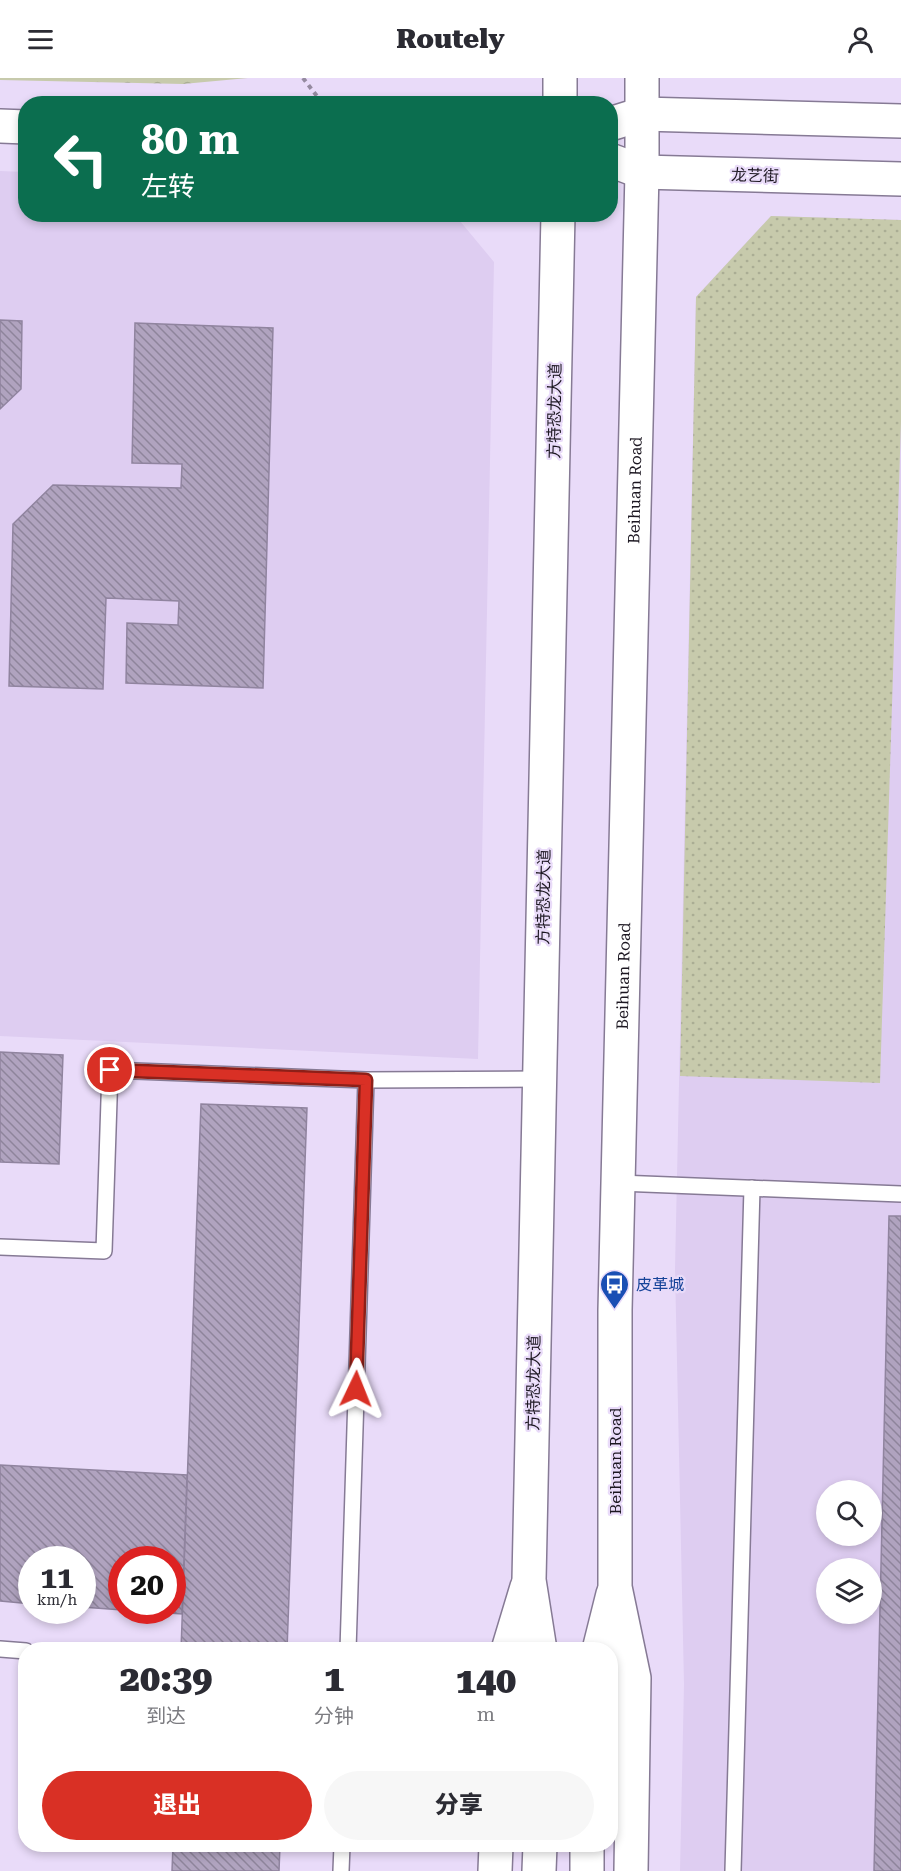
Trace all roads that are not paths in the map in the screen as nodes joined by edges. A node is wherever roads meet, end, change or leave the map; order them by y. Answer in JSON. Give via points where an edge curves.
{"nodes":[{"id":1,"x":560,"y":78,"type":"edge"},
{"id":2,"x":642,"y":78,"type":"edge"},
{"id":3,"x":560,"y":96,"type":"edge"},
{"id":4,"x":642,"y":114,"type":"junction"},
{"id":5,"x":901,"y":121,"type":"edge"},
{"id":6,"x":618,"y":122,"type":"edge"},
{"id":7,"x":0,"y":126,"type":"edge"},
{"id":8,"x":18,"y":127,"type":"edge"},
{"id":9,"x":618,"y":163,"type":"edge"},
{"id":10,"x":642,"y":172,"type":"junction"},
{"id":11,"x":901,"y":179,"type":"edge"},
{"id":12,"x":558,"y":222,"type":"edge"},
{"id":13,"x":539,"y":1079,"type":"junction"},
{"id":14,"x":366,"y":1080,"type":"junction"},
{"id":15,"x":619,"y":1183,"type":"junction"},
{"id":16,"x":752,"y":1188,"type":"junction"},
{"id":17,"x":901,"y":1194,"type":"edge"},
{"id":18,"x":0,"y":1247,"type":"edge"},
{"id":19,"x":529,"y":1580,"type":"junction"},
{"id":20,"x":615,"y":1587,"type":"junction"},
{"id":21,"x":348,"y":1642,"type":"edge"},
{"id":22,"x":510,"y":1642,"type":"edge"},
{"id":23,"x":539,"y":1642,"type":"edge"},
{"id":24,"x":601,"y":1642,"type":"edge"},
{"id":25,"x":0,"y":1649,"type":"edge"},
{"id":26,"x":18,"y":1650,"type":"edge"},
{"id":27,"x":342,"y":1852,"type":"edge"},
{"id":28,"x":496,"y":1852,"type":"edge"},
{"id":29,"x":540,"y":1852,"type":"edge"},
{"id":30,"x":587,"y":1852,"type":"edge"},
{"id":31,"x":341,"y":1871,"type":"edge"},
{"id":32,"x":495,"y":1871,"type":"edge"},
{"id":33,"x":539,"y":1871,"type":"edge"},
{"id":34,"x":587,"y":1871,"type":"edge"},
{"id":35,"x":631,"y":1871,"type":"edge"},
{"id":36,"x":733,"y":1871,"type":"edge"}],
"edges":[{"from":1,"to":3,"type":"main road"},
{"from":2,"to":4,"type":"main road","name":"Beihuan Road"},
{"from":4,"to":5,"type":"main road"},
{"from":4,"to":6,"type":"main road"},
{"from":4,"to":10,"type":"main road","name":"Beihuan Road"},
{"from":7,"to":8,"type":"main road"},
{"from":9,"to":10,"type":"main road","name":"龙艺街"},
{"from":10,"to":11,"type":"main road","name":"龙艺街"},
{"from":10,"to":15,"type":"main road","name":"Beihuan Road"},
{"from":12,"to":13,"type":"main road","name":"方特恐龙大道"},
{"from":13,"to":14,"type":"lane"},
{"from":13,"to":19,"type":"main road","name":"方特恐龙大道"},
{"from":14,"to":18,"type":"lane","via":[[110,1070],[104,1251]]},
{"from":14,"to":21,"type":"lane"},
{"from":15,"to":16,"type":"lane"},
{"from":15,"to":20,"type":"main road","name":"Beihuan Road"},
{"from":16,"to":17,"type":"lane"},
{"from":16,"to":36,"type":"lane"},
{"from":19,"to":22,"type":"main road","name":"方特恐龙大道"},
{"from":19,"to":23,"type":"main road","name":"方特恐龙大道"},
{"from":20,"to":24,"type":"main road"},
{"from":20,"to":35,"type":"main road","name":"Beihuan Road","via":[[634,1678]]},
{"from":25,"to":26,"type":"lane"},
{"from":27,"to":31,"type":"lane"},
{"from":28,"to":32,"type":"main road"},
{"from":29,"to":33,"type":"main road"},
{"from":30,"to":34,"type":"main road"}]}
